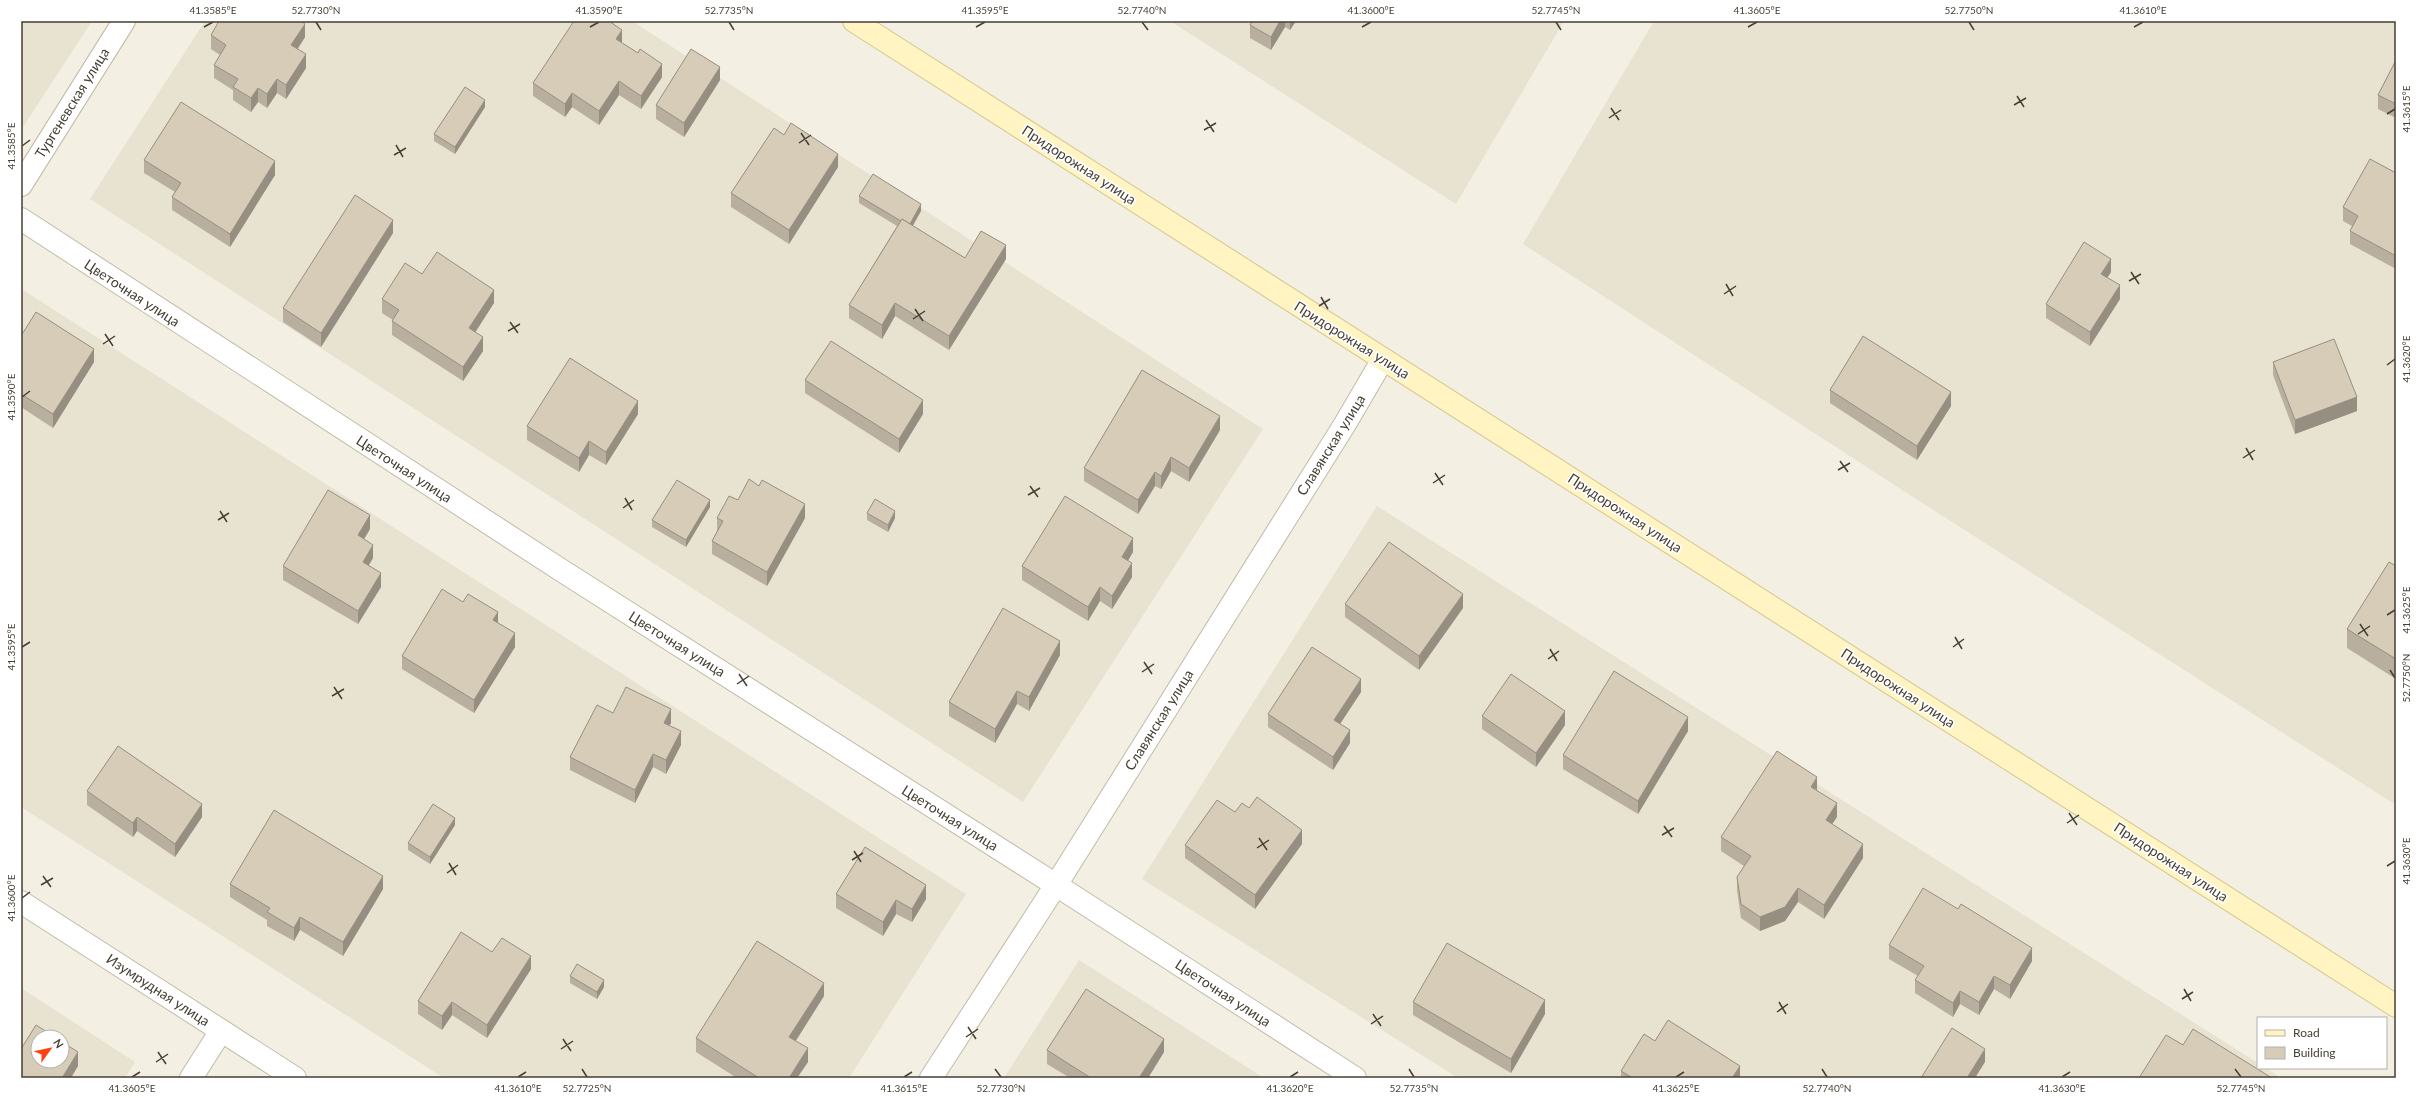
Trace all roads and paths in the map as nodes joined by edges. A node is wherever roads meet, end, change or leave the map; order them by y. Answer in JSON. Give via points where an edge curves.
{"nodes":[{"id":1,"x":124,"y":21,"type":"edge"},
{"id":2,"x":854,"y":21,"type":"edge"},
{"id":3,"x":21,"y":186,"type":"edge"},
{"id":4,"x":21,"y":220,"type":"edge"},
{"id":5,"x":1383,"y":360,"type":"junction"},
{"id":6,"x":1056,"y":885,"type":"junction"},
{"id":7,"x":21,"y":902,"type":"edge"},
{"id":8,"x":2396,"y":1006,"type":"edge"},
{"id":9,"x":221,"y":1031,"type":"junction"},
{"id":10,"x":191,"y":1078,"type":"edge"},
{"id":11,"x":295,"y":1078,"type":"edge"},
{"id":12,"x":931,"y":1078,"type":"edge"},
{"id":13,"x":1355,"y":1078,"type":"edge"}],
"edges":[{"from":1,"to":3,"type":"street","name":"Тургеневская улица"},
{"from":2,"to":5,"type":"street","name":"Придорожная улица"},
{"from":4,"to":6,"type":"street","name":"Цветочная улица","via":[[557,568]]},
{"from":5,"to":6,"type":"street","name":"Славянская улица"},
{"from":5,"to":8,"type":"street","name":"Придорожная улица"},
{"from":6,"to":12,"type":"street","name":"Славянская улица"},
{"from":6,"to":13,"type":"street","name":"Цветочная улица"},
{"from":7,"to":9,"type":"street","name":"Изумрудная улица"},
{"from":9,"to":10,"type":"street"},
{"from":9,"to":11,"type":"street","name":"Изумрудная улица"}]}
